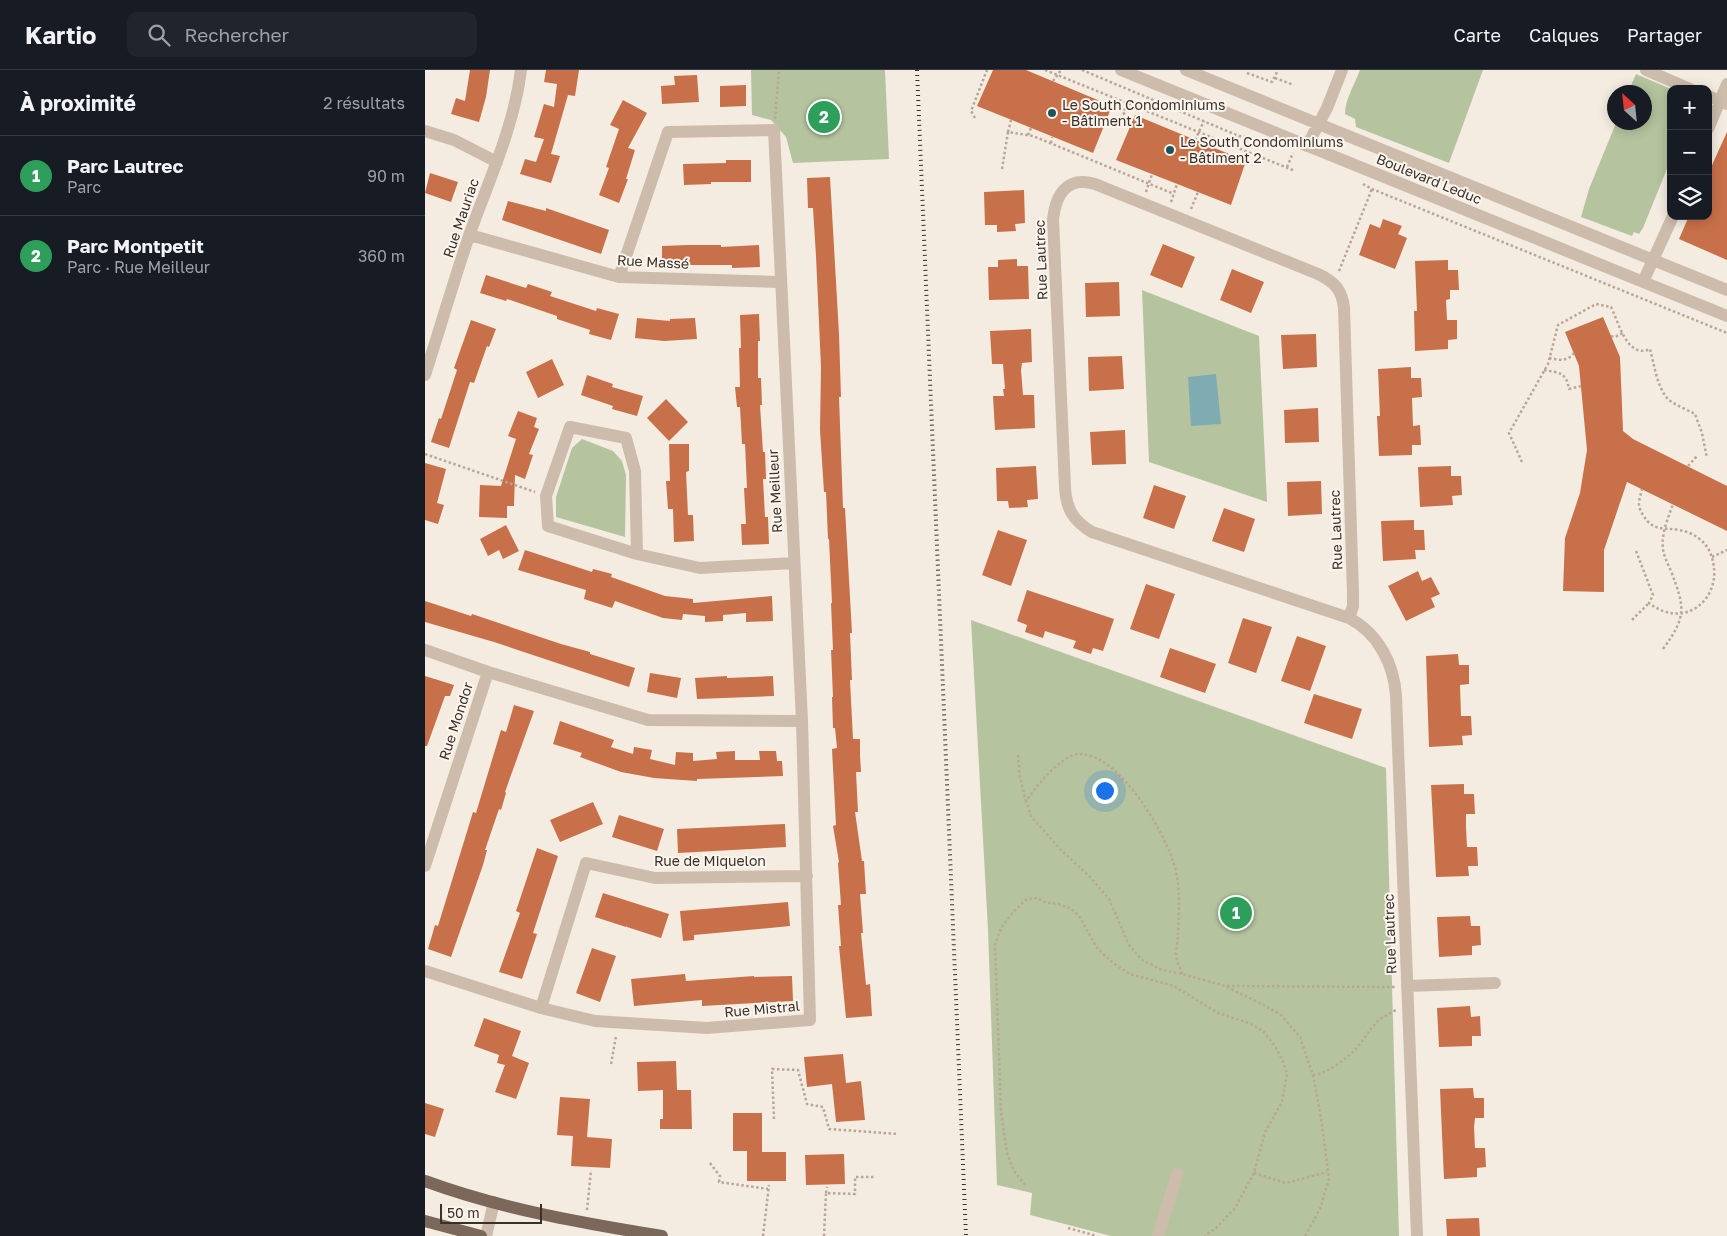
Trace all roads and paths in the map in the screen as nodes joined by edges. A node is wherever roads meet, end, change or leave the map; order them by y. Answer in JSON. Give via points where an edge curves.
{"nodes":[{"id":1,"x":521,"y":70,"type":"edge"},
{"id":2,"x":779,"y":70,"type":"edge"},
{"id":3,"x":987,"y":70,"type":"edge"},
{"id":4,"x":1045,"y":70,"type":"edge"},
{"id":5,"x":1061,"y":70,"type":"edge"},
{"id":6,"x":1082,"y":70,"type":"edge"},
{"id":7,"x":1121,"y":70,"type":"edge"},
{"id":8,"x":1186,"y":70,"type":"edge"},
{"id":9,"x":1342,"y":70,"type":"edge"},
{"id":10,"x":1645,"y":70,"type":"edge"},
{"id":11,"x":1275,"y":72,"type":"edge"},
{"id":12,"x":1247,"y":73,"type":"dead end"},
{"id":13,"x":1059,"y":75,"type":"junction"},
{"id":14,"x":1275,"y":78,"type":"junction"},
{"id":15,"x":1053,"y":82,"type":"dead end"},
{"id":16,"x":1727,"y":84,"type":"edge"},
{"id":17,"x":1294,"y":85,"type":"dead end"},
{"id":18,"x":1681,"y":85,"type":"edge"},
{"id":19,"x":1718,"y":100,"type":"edge"},
{"id":20,"x":1129,"y":103,"type":"junction"},
{"id":21,"x":1712,"y":117,"type":"edge"},
{"id":22,"x":975,"y":118,"type":"dead end"},
{"id":23,"x":1127,"y":119,"type":"dead end"},
{"id":24,"x":1011,"y":120,"type":"dead end"},
{"id":25,"x":1204,"y":121,"type":"junction"},
{"id":26,"x":1318,"y":124,"type":"junction"},
{"id":27,"x":1031,"y":128,"type":"dead end"},
{"id":28,"x":773,"y":130,"type":"junction"},
{"id":29,"x":1199,"y":131,"type":"junction"},
{"id":30,"x":425,"y":132,"type":"edge"},
{"id":31,"x":1008,"y":132,"type":"junction"},
{"id":32,"x":1028,"y":135,"type":"junction"},
{"id":33,"x":1053,"y":137,"type":"dead end"},
{"id":34,"x":1258,"y":139,"type":"dead end"},
{"id":35,"x":1195,"y":140,"type":"dead end"},
{"id":36,"x":1051,"y":143,"type":"junction"},
{"id":37,"x":1307,"y":146,"type":"junction"},
{"id":38,"x":1286,"y":150,"type":"dead end"},
{"id":39,"x":497,"y":162,"type":"junction"},
{"id":40,"x":1287,"y":167,"type":"junction"},
{"id":41,"x":1002,"y":169,"type":"dead end"},
{"id":42,"x":1295,"y":171,"type":"dead end"},
{"id":43,"x":1152,"y":174,"type":"dead end"},
{"id":44,"x":1149,"y":183,"type":"junction"},
{"id":45,"x":1362,"y":183,"type":"dead end"},
{"id":46,"x":1177,"y":184,"type":"dead end"},
{"id":47,"x":1372,"y":190,"type":"junction"},
{"id":48,"x":1198,"y":192,"type":"dead end"},
{"id":49,"x":1671,"y":220,"type":"edge"},
{"id":50,"x":1186,"y":221,"type":"junction"},
{"id":51,"x":470,"y":234,"type":"junction"},
{"id":52,"x":1653,"y":261,"type":"junction"},
{"id":53,"x":1338,"y":273,"type":"dead end"},
{"id":54,"x":619,"y":277,"type":"junction"},
{"id":55,"x":780,"y":282,"type":"junction"},
{"id":56,"x":1643,"y":282,"type":"junction"},
{"id":57,"x":1727,"y":290,"type":"edge"},
{"id":58,"x":1727,"y":316,"type":"edge"},
{"id":59,"x":1623,"y":333,"type":"junction"},
{"id":60,"x":1727,"y":333,"type":"edge"},
{"id":61,"x":1611,"y":336,"type":"dead end"},
{"id":62,"x":1574,"y":353,"type":"dead end"},
{"id":63,"x":1549,"y":358,"type":"junction"},
{"id":64,"x":1544,"y":370,"type":"junction"},
{"id":65,"x":425,"y":375,"type":"edge"},
{"id":66,"x":1581,"y":386,"type":"dead end"},
{"id":67,"x":425,"y":454,"type":"edge"},
{"id":68,"x":1697,"y":456,"type":"dead end"},
{"id":69,"x":1707,"y":458,"type":"dead end"},
{"id":70,"x":1521,"y":462,"type":"dead end"},
{"id":71,"x":1688,"y":466,"type":"dead end"},
{"id":72,"x":1642,"y":489,"type":"dead end"},
{"id":73,"x":546,"y":496,"type":"junction"},
{"id":74,"x":1673,"y":504,"type":"dead end"},
{"id":75,"x":1665,"y":529,"type":"junction"},
{"id":76,"x":1727,"y":550,"type":"edge"},
{"id":77,"x":1636,"y":551,"type":"dead end"},
{"id":78,"x":637,"y":554,"type":"junction"},
{"id":79,"x":1712,"y":557,"type":"junction"},
{"id":80,"x":794,"y":563,"type":"junction"},
{"id":81,"x":1649,"y":603,"type":"junction"},
{"id":82,"x":1682,"y":615,"type":"junction"},
{"id":83,"x":1349,"y":618,"type":"junction"},
{"id":84,"x":1632,"y":620,"type":"dead end"},
{"id":85,"x":1663,"y":649,"type":"dead end"},
{"id":86,"x":425,"y":650,"type":"edge"},
{"id":87,"x":488,"y":672,"type":"junction"},
{"id":88,"x":802,"y":720,"type":"junction"},
{"id":89,"x":1018,"y":755,"type":"dead end"},
{"id":90,"x":1026,"y":801,"type":"junction"},
{"id":91,"x":425,"y":866,"type":"edge"},
{"id":92,"x":807,"y":876,"type":"junction"},
{"id":93,"x":425,"y":971,"type":"edge"},
{"id":94,"x":1182,"y":974,"type":"junction"},
{"id":95,"x":1495,"y":982,"type":"dead end"},
{"id":96,"x":1225,"y":986,"type":"junction"},
{"id":97,"x":1402,"y":987,"type":"junction"},
{"id":98,"x":541,"y":1008,"type":"junction"},
{"id":99,"x":1397,"y":1009,"type":"dead end"},
{"id":100,"x":618,"y":1022,"type":"junction"},
{"id":101,"x":611,"y":1064,"type":"dead end"},
{"id":102,"x":1313,"y":1075,"type":"junction"},
{"id":103,"x":774,"y":1119,"type":"dead end"},
{"id":104,"x":898,"y":1134,"type":"dead end"},
{"id":105,"x":710,"y":1162,"type":"dead end"},
{"id":106,"x":591,"y":1170,"type":"dead end"},
{"id":107,"x":1328,"y":1172,"type":"junction"},
{"id":108,"x":1254,"y":1173,"type":"junction"},
{"id":109,"x":1177,"y":1174,"type":"dead end"},
{"id":110,"x":874,"y":1177,"type":"dead end"},
{"id":111,"x":425,"y":1181,"type":"edge"},
{"id":112,"x":1025,"y":1184,"type":"dead end"},
{"id":113,"x":827,"y":1187,"type":"dead end"},
{"id":114,"x":826,"y":1193,"type":"junction"},
{"id":115,"x":494,"y":1202,"type":"junction"},
{"id":116,"x":587,"y":1210,"type":"dead end"},
{"id":117,"x":425,"y":1221,"type":"edge"},
{"id":118,"x":1068,"y":1228,"type":"dead end"},
{"id":119,"x":481,"y":1236,"type":"edge"},
{"id":120,"x":486,"y":1236,"type":"edge"},
{"id":121,"x":662,"y":1236,"type":"edge"},
{"id":122,"x":763,"y":1236,"type":"edge"},
{"id":123,"x":824,"y":1236,"type":"edge"},
{"id":124,"x":1097,"y":1236,"type":"edge"},
{"id":125,"x":1158,"y":1236,"type":"edge"},
{"id":126,"x":1205,"y":1236,"type":"edge"},
{"id":127,"x":1305,"y":1236,"type":"edge"},
{"id":128,"x":1417,"y":1236,"type":"edge"}],
"edges":[{"from":1,"to":39,"type":"street","name":"Rue Mauriac","via":[[518,92]]},
{"from":2,"to":28,"type":"path"},
{"from":3,"to":22,"type":"path","via":[[971,111]]},
{"from":4,"to":13,"type":"path"},
{"from":5,"to":13,"type":"path"},
{"from":6,"to":25,"type":"path"},
{"from":7,"to":37,"type":"street","name":"Boulevard Leduc"},
{"from":8,"to":26,"type":"street","name":"Boulevard Leduc"},
{"from":9,"to":26,"type":"street"},
{"from":10,"to":18,"type":"street"},
{"from":11,"to":14,"type":"path"},
{"from":12,"to":14,"type":"path","via":[[1272,82]]},
{"from":13,"to":15,"type":"path"},
{"from":13,"to":20,"type":"path"},
{"from":14,"to":17,"type":"path"},
{"from":16,"to":19,"type":"street"},
{"from":19,"to":21,"type":"street"},
{"from":20,"to":23,"type":"path","via":[[1123,112]]},
{"from":20,"to":29,"type":"path"},
{"from":24,"to":31,"type":"path"},
{"from":25,"to":29,"type":"path"},
{"from":25,"to":34,"type":"path","via":[[1239,136]]},
{"from":26,"to":37,"type":"street"},
{"from":26,"to":52,"type":"street","name":"Boulevard Leduc"},
{"from":27,"to":32,"type":"path"},
{"from":28,"to":54,"type":"street","via":[[668,132]]},
{"from":28,"to":55,"type":"street","name":"Rue Meilleur"},
{"from":29,"to":35,"type":"path"},
{"from":29,"to":40,"type":"path"},
{"from":30,"to":39,"type":"street","via":[[454,140]]},
{"from":31,"to":32,"type":"path"},
{"from":31,"to":41,"type":"path"},
{"from":32,"to":36,"type":"path"},
{"from":33,"to":36,"type":"path"},
{"from":36,"to":44,"type":"path"},
{"from":37,"to":56,"type":"street","name":"Boulevard Leduc"},
{"from":38,"to":40,"type":"path","via":[[1293,153]]},
{"from":39,"to":51,"type":"street","name":"Rue Mauriac"},
{"from":40,"to":42,"type":"path"},
{"from":43,"to":44,"type":"path"},
{"from":44,"to":46,"type":"path","via":[[1174,194]]},
{"from":45,"to":47,"type":"path"},
{"from":47,"to":53,"type":"path"},
{"from":47,"to":60,"type":"path"},
{"from":48,"to":50,"type":"path"},
{"from":49,"to":52,"type":"street"},
{"from":50,"to":83,"type":"street","name":"Rue Lautrec","via":[[1318,274],[1332,282],[1340,292],[1344,308],[1353,593]]},
{"from":50,"to":83,"type":"street","name":"Rue Lautrec","via":[[1089,182],[1070,185],[1056,201],[1053,219],[1065,487],[1069,509],[1079,523],[1092,532]]},
{"from":51,"to":54,"type":"street","name":"Rue Massé"},
{"from":51,"to":65,"type":"street","name":"Rue Mauriac"},
{"from":52,"to":56,"type":"street"},
{"from":52,"to":57,"type":"street","name":"Boulevard Leduc"},
{"from":54,"to":55,"type":"street","name":"Rue Massé"},
{"from":55,"to":80,"type":"street","name":"Rue Meilleur"},
{"from":56,"to":58,"type":"street","name":"Boulevard Leduc"},
{"from":59,"to":61,"type":"path"},
{"from":59,"to":63,"type":"path","via":[[1611,307],[1596,304],[1559,325]]},
{"from":59,"to":69,"type":"path","via":[[1636,350],[1644,352],[1650,349],[1667,397],[1695,414]]},
{"from":62,"to":63,"type":"path","via":[[1561,361]]},
{"from":63,"to":64,"type":"path"},
{"from":64,"to":66,"type":"path","via":[[1560,373],[1567,379],[1569,389]]},
{"from":64,"to":70,"type":"path","via":[[1509,433]]},
{"from":67,"to":73,"type":"path"},
{"from":68,"to":71,"type":"path"},
{"from":72,"to":75,"type":"path","via":[[1639,505],[1647,522]]},
{"from":73,"to":78,"type":"street","via":[[548,526]]},
{"from":73,"to":78,"type":"street","via":[[570,427],[626,438],[635,471]]},
{"from":74,"to":75,"type":"path"},
{"from":75,"to":79,"type":"path","via":[[1692,534],[1703,541]]},
{"from":75,"to":82,"type":"path","via":[[1663,549],[1683,607]]},
{"from":76,"to":79,"type":"path"},
{"from":77,"to":81,"type":"path","via":[[1653,595]]},
{"from":78,"to":80,"type":"street","via":[[700,568]]},
{"from":79,"to":82,"type":"path","via":[[1714,584],[1708,596],[1698,607]]},
{"from":80,"to":88,"type":"street","name":"Rue Meilleur"},
{"from":81,"to":82,"type":"path","via":[[1667,614]]},
{"from":81,"to":84,"type":"path"},
{"from":82,"to":85,"type":"path","via":[[1676,631]]},
{"from":83,"to":97,"type":"street","name":"Rue Lautrec","via":[[1363,627],[1380,646],[1392,668],[1395,682]]},
{"from":86,"to":87,"type":"street"},
{"from":87,"to":88,"type":"street","via":[[648,720]]},
{"from":87,"to":91,"type":"street","name":"Rue Mondor"},
{"from":88,"to":92,"type":"street","name":"Rue Mistral"},
{"from":89,"to":90,"type":"path"},
{"from":90,"to":94,"type":"path","via":[[1031,816],[1109,900],[1129,945],[1142,960],[1162,970]]},
{"from":90,"to":94,"type":"path","via":[[1035,787],[1059,764],[1077,754],[1095,756],[1108,764],[1134,791],[1157,825],[1174,862],[1179,893],[1177,958]]},
{"from":92,"to":98,"type":"street","name":"Rue de Miquelon","via":[[655,878],[586,863]]},
{"from":92,"to":100,"type":"street","name":"Rue Mistral","via":[[810,1020],[707,1028]]},
{"from":93,"to":98,"type":"street","name":"Rue Mistral"},
{"from":94,"to":96,"type":"path"},
{"from":95,"to":97,"type":"street"},
{"from":96,"to":97,"type":"path"},
{"from":96,"to":102,"type":"path","via":[[1281,1015],[1300,1037]]},
{"from":97,"to":128,"type":"street","name":"Rue Lautrec"},
{"from":98,"to":100,"type":"street","name":"Rue Mistral"},
{"from":99,"to":102,"type":"path","via":[[1378,1021],[1358,1047],[1331,1069]]},
{"from":100,"to":101,"type":"path"},
{"from":102,"to":107,"type":"path"},
{"from":103,"to":104,"type":"path","via":[[772,1068],[797,1070],[807,1104],[823,1107],[829,1129]]},
{"from":105,"to":122,"type":"path","via":[[719,1182],[769,1186]]},
{"from":106,"to":116,"type":"path"},
{"from":107,"to":108,"type":"path","via":[[1286,1183]]},
{"from":107,"to":127,"type":"path","via":[[1320,1210]]},
{"from":108,"to":112,"type":"path","via":[[1265,1132],[1282,1102],[1285,1088],[1287,1074],[1275,1046],[1263,1031],[1249,1022],[1218,1014],[1174,986],[1130,974],[1113,964],[1097,948],[1079,916],[1070,908],[1037,898],[1027,899],[1014,911],[1001,928],[995,945],[1001,1112],[1007,1153],[1014,1171]]},
{"from":108,"to":126,"type":"path","via":[[1235,1208]]},
{"from":109,"to":125,"type":"street"},
{"from":110,"to":114,"type":"path","via":[[855,1177],[855,1194]]},
{"from":111,"to":115,"type":"main road"},
{"from":113,"to":114,"type":"path"},
{"from":114,"to":123,"type":"path"},
{"from":115,"to":120,"type":"street"},
{"from":115,"to":121,"type":"main road"},
{"from":117,"to":119,"type":"main road"},
{"from":118,"to":124,"type":"path"}]}
